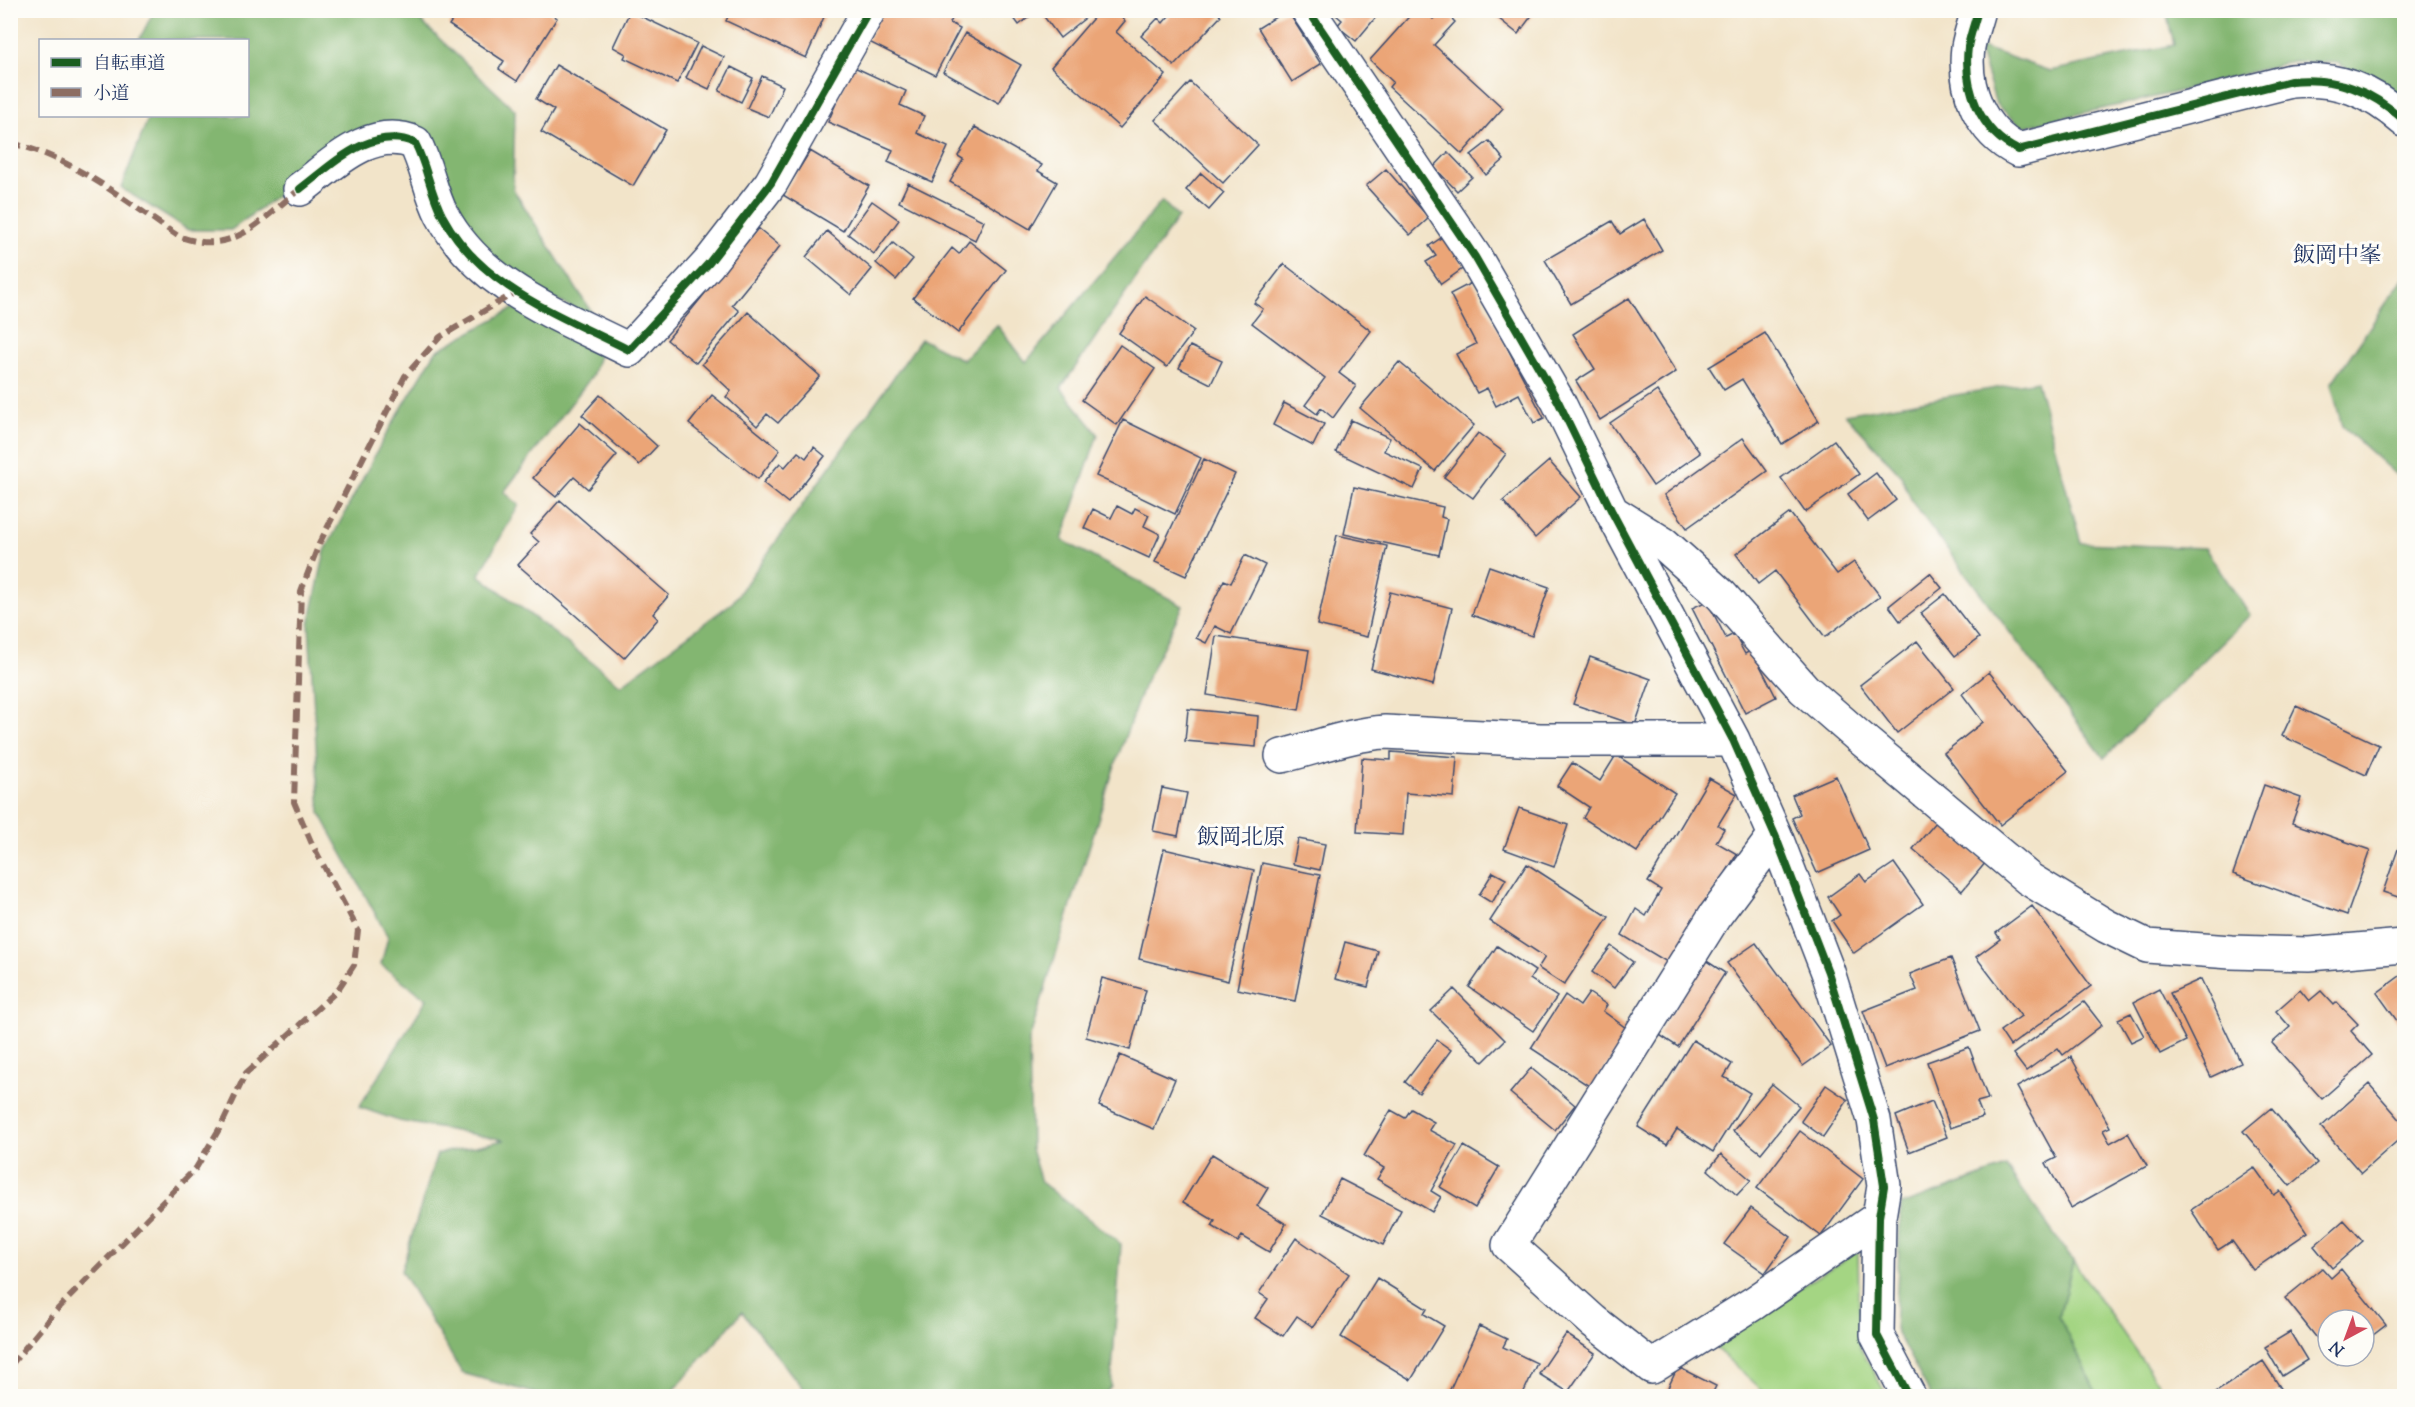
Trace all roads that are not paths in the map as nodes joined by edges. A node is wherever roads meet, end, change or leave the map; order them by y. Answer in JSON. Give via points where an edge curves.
{"nodes":[{"id":1,"x":869,"y":10,"type":"edge"},
{"id":2,"x":1308,"y":10,"type":"edge"},
{"id":3,"x":1978,"y":10,"type":"edge"},
{"id":4,"x":2404,"y":120,"type":"edge"},
{"id":5,"x":300,"y":189,"type":"dead end"},
{"id":6,"x":1612,"y":512,"type":"junction"},
{"id":7,"x":1733,"y":740,"type":"junction"},
{"id":8,"x":1282,"y":756,"type":"dead end"},
{"id":9,"x":1775,"y":835,"type":"junction"},
{"id":10,"x":2404,"y":946,"type":"edge"},
{"id":11,"x":1879,"y":1217,"type":"junction"},
{"id":12,"x":1909,"y":1396,"type":"edge"}],
"edges":[{"from":1,"to":5,"type":"street","via":[[771,183],[709,263],[629,350],[516,292],[481,266],[443,216],[414,143],[402,137],[361,143]]},
{"from":2,"to":6,"type":"street","via":[[1475,257],[1558,401]]},
{"from":3,"to":4,"type":"street","via":[[1968,47],[1968,74],[1980,118],[1997,138],[2018,150],[2291,81],[2314,79],[2357,87]]},
{"from":6,"to":7,"type":"street"},
{"from":6,"to":10,"type":"street","via":[[1664,544],[1721,595],[1804,688],[1885,759],[2029,879],[2106,926],[2147,946],[2230,952],[2309,954]]},
{"from":7,"to":8,"type":"street","via":[[1540,740],[1385,732],[1363,733]]},
{"from":7,"to":9,"type":"street"},
{"from":9,"to":11,"type":"street","via":[[1828,972],[1874,1120],[1884,1186]]},
{"from":9,"to":11,"type":"street","via":[[1714,917],[1509,1245],[1593,1321],[1652,1367]]},
{"from":11,"to":12,"type":"street","via":[[1877,1335]]}]}
